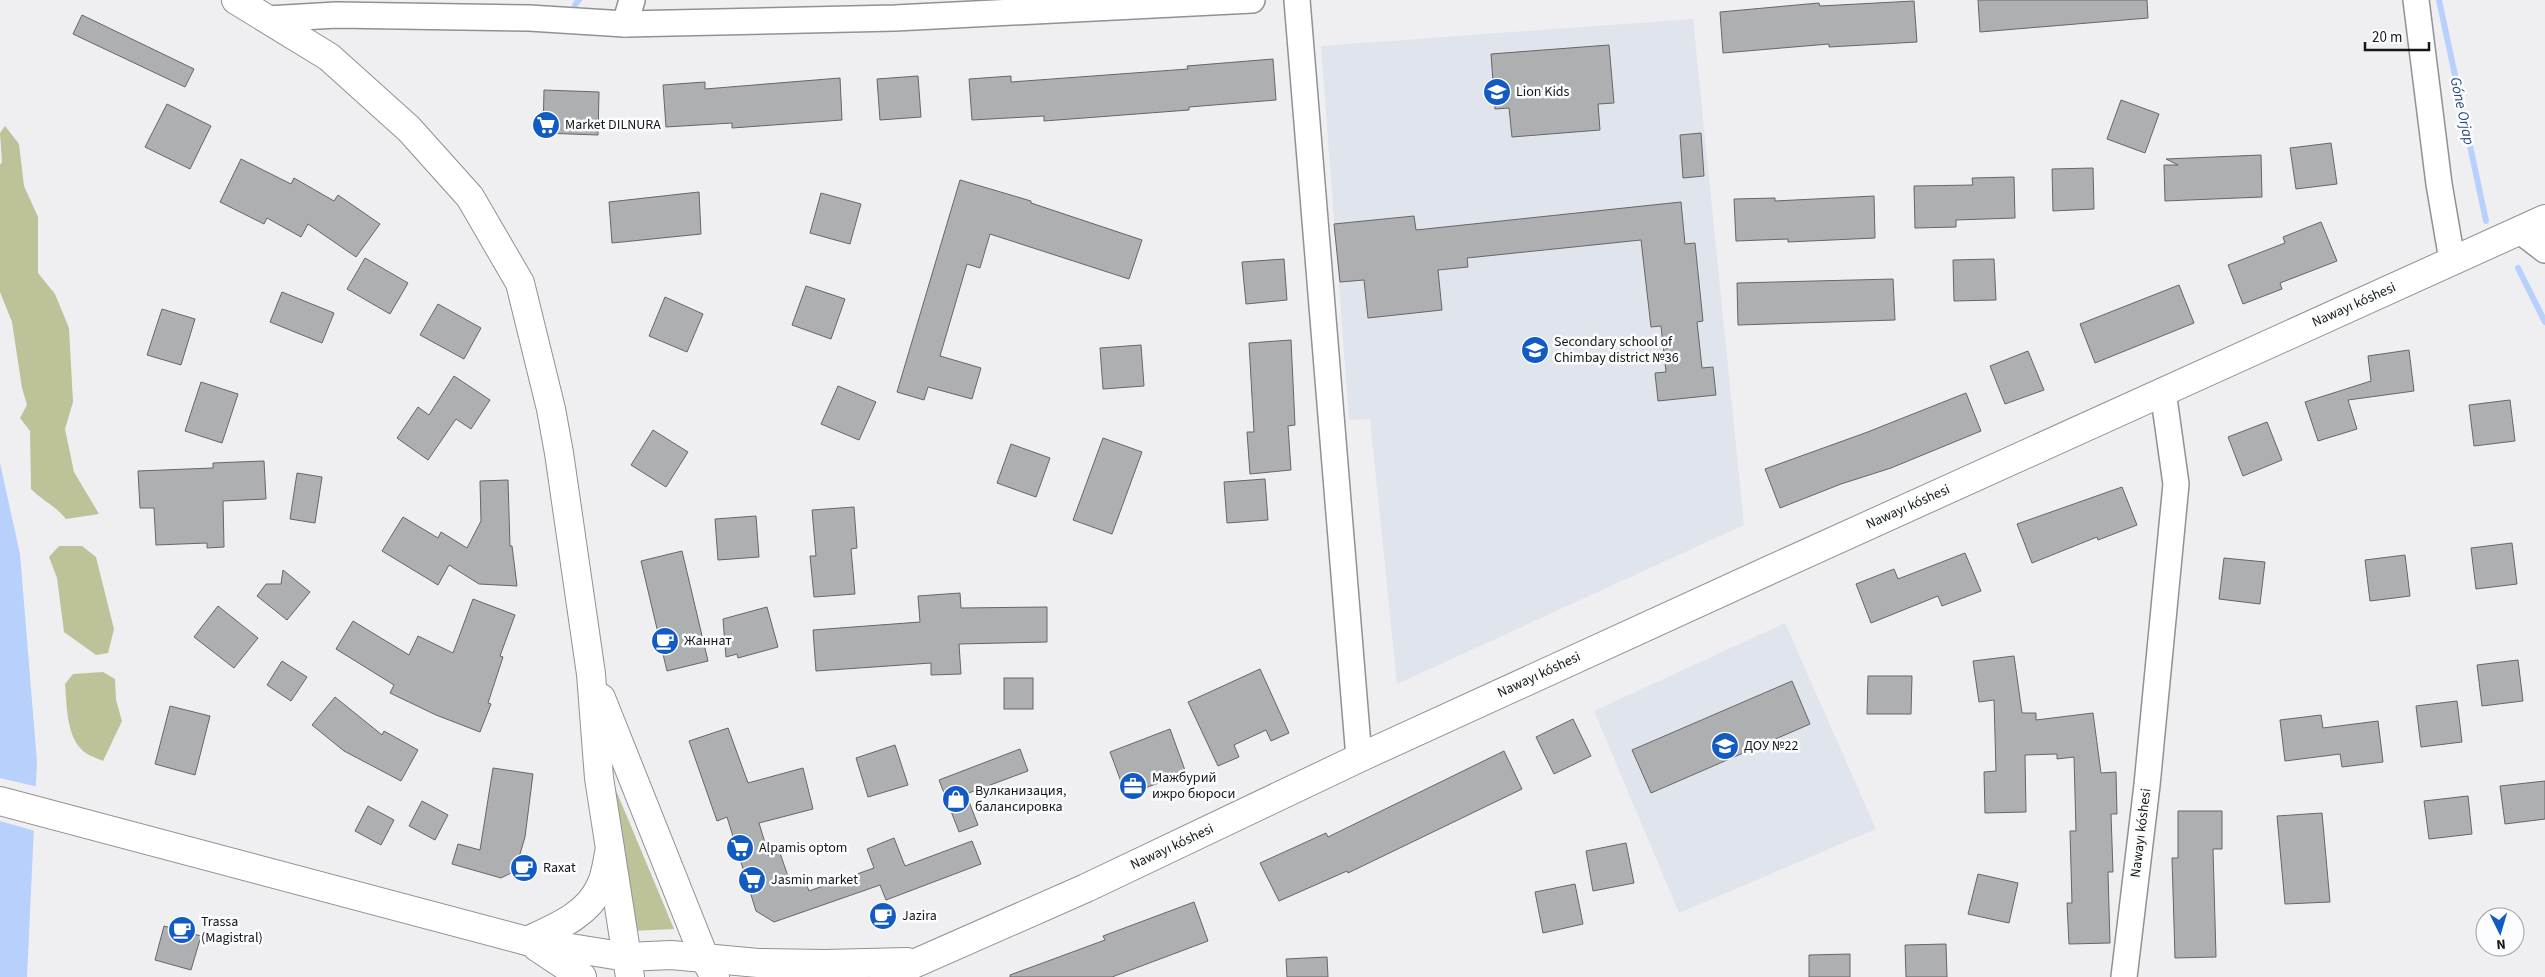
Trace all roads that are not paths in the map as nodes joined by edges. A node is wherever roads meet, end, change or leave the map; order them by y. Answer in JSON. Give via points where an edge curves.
{"nodes":[{"id":1,"x":236,"y":0,"type":"edge"},
{"id":2,"x":632,"y":0,"type":"edge"},
{"id":3,"x":1248,"y":0,"type":"edge"},
{"id":4,"x":1252,"y":0,"type":"edge"},
{"id":5,"x":1297,"y":0,"type":"edge"},
{"id":6,"x":2416,"y":0,"type":"edge"},
{"id":7,"x":268,"y":20,"type":"junction"},
{"id":8,"x":625,"y":24,"type":"junction"},
{"id":9,"x":2545,"y":219,"type":"edge"},
{"id":10,"x":2519,"y":230,"type":"junction"},
{"id":11,"x":2545,"y":250,"type":"edge"},
{"id":12,"x":2452,"y":260,"type":"junction"},
{"id":13,"x":2163,"y":391,"type":"junction"},
{"id":14,"x":591,"y":674,"type":"junction"},
{"id":15,"x":1359,"y":758,"type":"junction"},
{"id":16,"x":0,"y":801,"type":"edge"},
{"id":17,"x":610,"y":850,"type":"junction"},
{"id":18,"x":527,"y":941,"type":"junction"},
{"id":19,"x":916,"y":962,"type":"junction"},
{"id":20,"x":628,"y":967,"type":"edge"},
{"id":21,"x":710,"y":968,"type":"edge"},
{"id":22,"x":582,"y":977,"type":"edge"},
{"id":23,"x":884,"y":977,"type":"edge"},
{"id":24,"x":2124,"y":977,"type":"edge"}],
"edges":[{"from":1,"to":7,"type":"main road"},
{"from":2,"to":8,"type":"street"},
{"from":3,"to":4,"type":"street"},
{"from":3,"to":8,"type":"street","via":[[895,18]]},
{"from":5,"to":15,"type":"street"},
{"from":6,"to":12,"type":"street"},
{"from":7,"to":8,"type":"street","via":[[336,15],[529,18]]},
{"from":7,"to":14,"type":"main road","via":[[329,57],[409,128],[470,197],[520,284],[552,409]]},
{"from":9,"to":10,"type":"main road","name":"Nawayı kóshesi"},
{"from":10,"to":11,"type":"street"},
{"from":10,"to":12,"type":"main road","name":"Nawayı kóshesi"},
{"from":12,"to":13,"type":"main road","name":"Nawayı kóshesi"},
{"from":13,"to":15,"type":"main road","name":"Nawayı kóshesi"},
{"from":13,"to":24,"type":"street","name":"Nawayı kóshesi","via":[[2176,484],[2147,785]]},
{"from":14,"to":17,"type":"main road","via":[[599,778]]},
{"from":14,"to":21,"type":"main road"},
{"from":15,"to":19,"type":"main road","name":"Nawayı kóshesi","via":[[1086,888]]},
{"from":16,"to":18,"type":"main road"},
{"from":17,"to":18,"type":"main road","via":[[601,887],[588,906],[566,922]]},
{"from":17,"to":20,"type":"main road"},
{"from":18,"to":20,"type":"main road"},
{"from":18,"to":22,"type":"main road"},
{"from":19,"to":21,"type":"main road"},
{"from":19,"to":23,"type":"main road","name":"Nawayı kóshesi"},
{"from":20,"to":21,"type":"main road","via":[[671,954]]}]}
